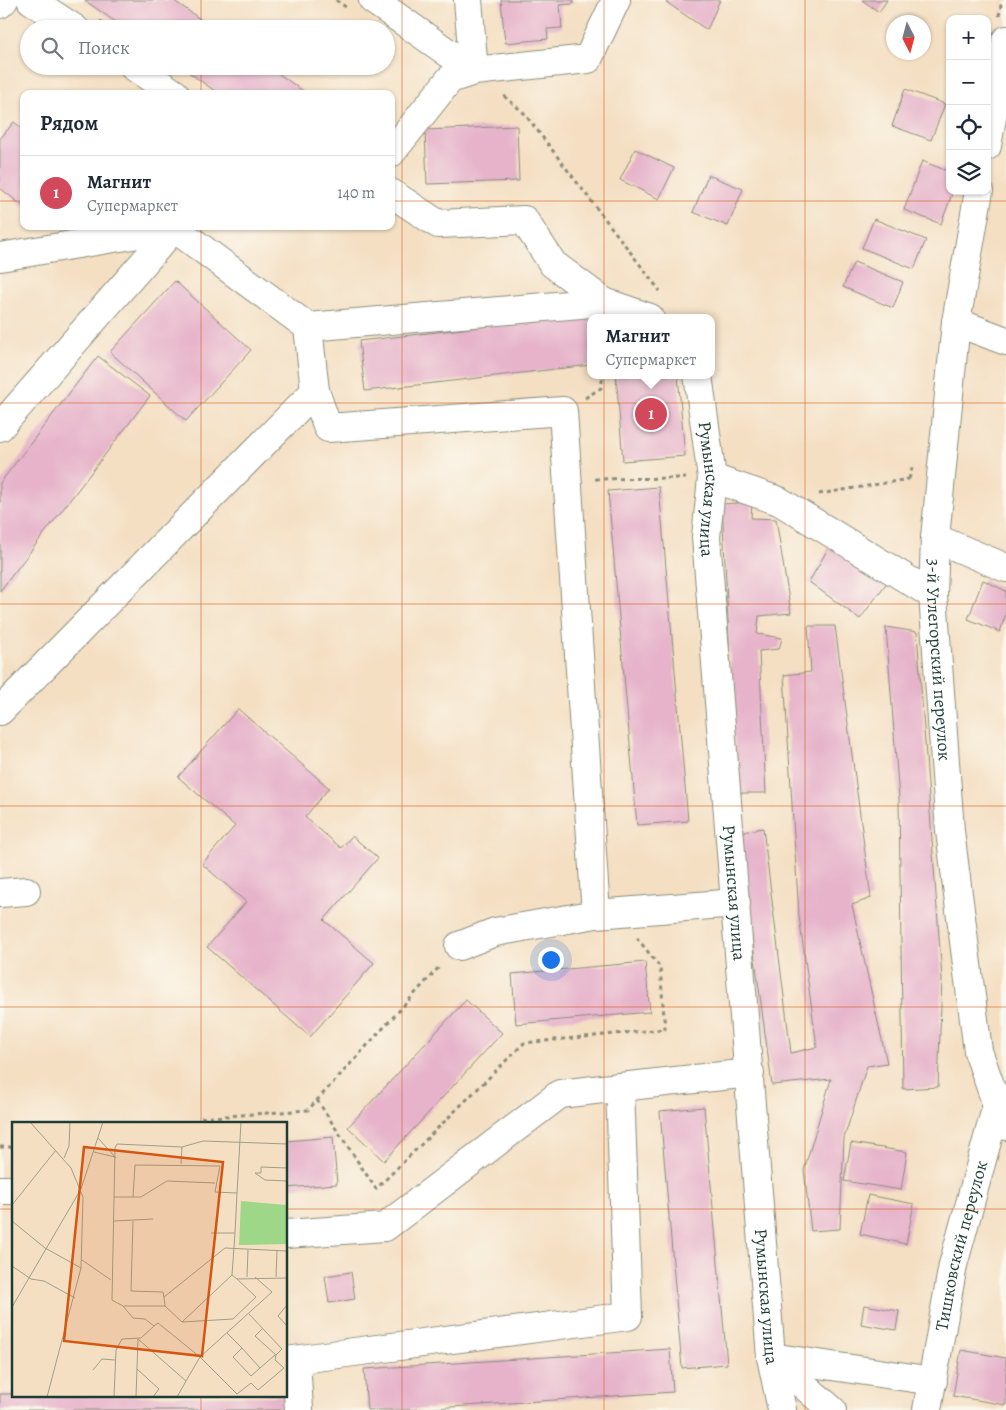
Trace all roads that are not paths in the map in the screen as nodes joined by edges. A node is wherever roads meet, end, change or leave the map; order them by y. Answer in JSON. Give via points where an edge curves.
{"nodes":[{"id":1,"x":4,"y":0,"type":"edge"},
{"id":2,"x":31,"y":0,"type":"edge"},
{"id":3,"x":373,"y":0,"type":"edge"},
{"id":4,"x":468,"y":0,"type":"edge"},
{"id":5,"x":616,"y":0,"type":"edge"},
{"id":6,"x":0,"y":4,"type":"edge"},
{"id":7,"x":61,"y":20,"type":"edge"},
{"id":8,"x":1006,"y":40,"type":"edge"},
{"id":9,"x":474,"y":72,"type":"junction"},
{"id":10,"x":146,"y":75,"type":"edge"},
{"id":11,"x":169,"y":90,"type":"edge"},
{"id":12,"x":991,"y":124,"type":"edge"},
{"id":13,"x":395,"y":147,"type":"edge"},
{"id":14,"x":978,"y":195,"type":"edge"},
{"id":15,"x":395,"y":196,"type":"edge"},
{"id":16,"x":162,"y":230,"type":"edge"},
{"id":17,"x":172,"y":230,"type":"edge"},
{"id":18,"x":177,"y":230,"type":"edge"},
{"id":19,"x":0,"y":257,"type":"edge"},
{"id":20,"x":604,"y":302,"type":"junction"},
{"id":21,"x":638,"y":314,"type":"edge"},
{"id":22,"x":956,"y":322,"type":"junction"},
{"id":23,"x":308,"y":327,"type":"junction"},
{"id":24,"x":1006,"y":341,"type":"edge"},
{"id":25,"x":699,"y":379,"type":"edge"},
{"id":26,"x":316,"y":391,"type":"junction"},
{"id":27,"x":0,"y":427,"type":"edge"},
{"id":28,"x":712,"y":478,"type":"junction"},
{"id":29,"x":934,"y":538,"type":"junction"},
{"id":30,"x":1006,"y":568,"type":"edge"},
{"id":31,"x":933,"y":595,"type":"junction"},
{"id":32,"x":0,"y":711,"type":"edge"},
{"id":33,"x":736,"y":903,"type":"junction"},
{"id":34,"x":596,"y":914,"type":"junction"},
{"id":35,"x":458,"y":946,"type":"road end"},
{"id":36,"x":750,"y":1072,"type":"junction"},
{"id":37,"x":620,"y":1088,"type":"junction"},
{"id":38,"x":1003,"y":1106,"type":"edge"},
{"id":39,"x":288,"y":1234,"type":"edge"},
{"id":40,"x":772,"y":1357,"type":"junction"},
{"id":41,"x":291,"y":1360,"type":"edge"},
{"id":42,"x":933,"y":1381,"type":"junction"},
{"id":43,"x":299,"y":1410,"type":"edge"},
{"id":44,"x":782,"y":1410,"type":"edge"},
{"id":45,"x":832,"y":1410,"type":"edge"},
{"id":46,"x":927,"y":1410,"type":"edge"}],
"edges":[{"from":1,"to":6,"type":"street"},
{"from":2,"to":7,"type":"street"},
{"from":3,"to":9,"type":"street"},
{"from":4,"to":9,"type":"street"},
{"from":5,"to":9,"type":"street","via":[[588,59]]},
{"from":8,"to":12,"type":"street"},
{"from":9,"to":13,"type":"street","via":[[450,79]]},
{"from":10,"to":11,"type":"street"},
{"from":14,"to":22,"type":"street","name":"3-й Углегорский переулок"},
{"from":15,"to":20,"type":"street","via":[[438,224],[524,220],[553,264]]},
{"from":16,"to":19,"type":"street"},
{"from":17,"to":27,"type":"street"},
{"from":18,"to":23,"type":"street"},
{"from":20,"to":21,"type":"street"},
{"from":20,"to":23,"type":"street"},
{"from":22,"to":24,"type":"street"},
{"from":22,"to":29,"type":"street","name":"3-й Углегорский переулок"},
{"from":23,"to":26,"type":"street"},
{"from":25,"to":28,"type":"street","name":"Румынская улица"},
{"from":26,"to":32,"type":"street"},
{"from":26,"to":34,"type":"street","via":[[328,428],[563,411]]},
{"from":28,"to":31,"type":"street","via":[[779,501]]},
{"from":28,"to":33,"type":"street","name":"Румынская улица","via":[[706,537]]},
{"from":29,"to":30,"type":"street"},
{"from":29,"to":31,"type":"street","name":"3-й Углегорский переулок"},
{"from":31,"to":38,"type":"street","name":"3-й Углегорский переулок","via":[[950,831],[978,1051]]},
{"from":33,"to":34,"type":"street"},
{"from":33,"to":36,"type":"street","name":"Румынская улица"},
{"from":34,"to":35,"type":"street","via":[[495,932]]},
{"from":36,"to":37,"type":"street"},
{"from":36,"to":40,"type":"street","name":"Румынская улица"},
{"from":37,"to":39,"type":"street","via":[[560,1094],[385,1227]]},
{"from":37,"to":41,"type":"street","via":[[628,1316]]},
{"from":38,"to":42,"type":"street","name":"Тишковский переулок","via":[[953,1265]]},
{"from":40,"to":42,"type":"street"},
{"from":40,"to":44,"type":"street","name":"Румынская улица"},
{"from":40,"to":45,"type":"street"},
{"from":41,"to":43,"type":"street"},
{"from":42,"to":46,"type":"street","name":"Тишковский переулок"}]}
